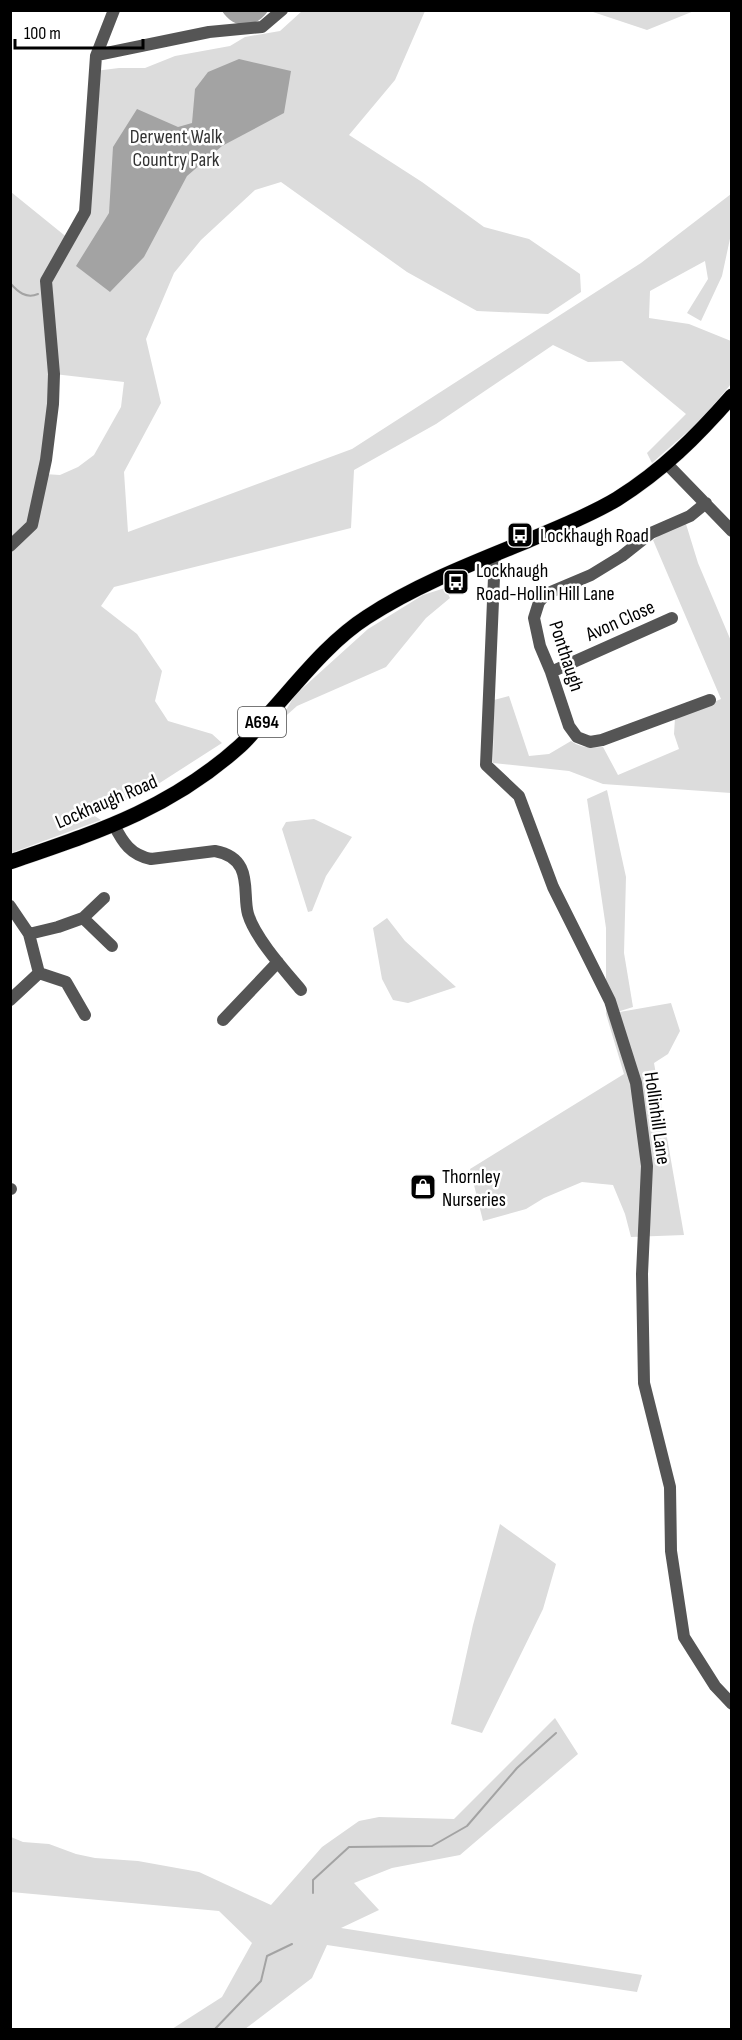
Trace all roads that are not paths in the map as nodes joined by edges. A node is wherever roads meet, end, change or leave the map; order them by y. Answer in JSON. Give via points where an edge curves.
{"nodes":[{"id":1,"x":114,"y":10,"type":"edge"},
{"id":2,"x":282,"y":10,"type":"edge"},
{"id":3,"x":97,"y":55,"type":"junction"},
{"id":4,"x":732,"y":396,"type":"edge"},
{"id":5,"x":667,"y":464,"type":"junction"},
{"id":6,"x":706,"y":504,"type":"junction"},
{"id":7,"x":732,"y":531,"type":"edge"},
{"id":8,"x":10,"y":546,"type":"edge"},
{"id":9,"x":495,"y":554,"type":"junction"},
{"id":10,"x":672,"y":618,"type":"dead end"},
{"id":11,"x":551,"y":672,"type":"junction"},
{"id":12,"x":710,"y":700,"type":"dead end"},
{"id":13,"x":114,"y":825,"type":"junction"},
{"id":14,"x":10,"y":861,"type":"edge"},
{"id":15,"x":104,"y":898,"type":"dead end"},
{"id":16,"x":10,"y":906,"type":"edge"},
{"id":17,"x":82,"y":918,"type":"junction"},
{"id":18,"x":29,"y":933,"type":"junction"},
{"id":19,"x":112,"y":946,"type":"dead end"},
{"id":20,"x":278,"y":962,"type":"junction"},
{"id":21,"x":39,"y":973,"type":"junction"},
{"id":22,"x":301,"y":990,"type":"dead end"},
{"id":23,"x":10,"y":1000,"type":"edge"},
{"id":24,"x":85,"y":1015,"type":"dead end"},
{"id":25,"x":223,"y":1020,"type":"dead end"},
{"id":26,"x":732,"y":1704,"type":"edge"}],
"edges":[{"from":1,"to":3,"type":"street"},
{"from":2,"to":3,"type":"street","via":[[262,27],[209,32]]},
{"from":3,"to":8,"type":"street","via":[[85,212],[46,280],[54,374],[46,460],[32,525]]},
{"from":4,"to":5,"type":"main road","number":"A694"},
{"from":5,"to":6,"type":"street"},
{"from":5,"to":9,"type":"main road","number":"A694","via":[[616,499]]},
{"from":6,"to":7,"type":"street"},
{"from":6,"to":11,"type":"street","name":"Ponthaugh","via":[[651,534],[591,575],[546,594],[534,618]]},
{"from":9,"to":13,"type":"main road","name":"Lockhaugh Road","number":"A694","via":[[419,588],[366,618],[314,664],[241,745],[157,806]]},
{"from":9,"to":26,"type":"street","name":"Hollinhill Lane","via":[[486,765],[519,796],[553,887],[610,1001],[636,1083],[647,1166],[642,1274],[644,1383],[670,1487],[671,1551],[684,1636],[715,1686]]},
{"from":10,"to":11,"type":"street","name":"Avon Close"},
{"from":11,"to":12,"type":"street","name":"Ponthaugh","via":[[569,726],[577,737],[590,742]]},
{"from":13,"to":14,"type":"main road","name":"Lockhaugh Road","number":"A694"},
{"from":13,"to":20,"type":"street","via":[[130,850],[141,857],[215,851],[230,856],[242,869],[253,926]]},
{"from":15,"to":17,"type":"street"},
{"from":16,"to":18,"type":"street"},
{"from":17,"to":18,"type":"street"},
{"from":17,"to":19,"type":"street"},
{"from":18,"to":21,"type":"street"},
{"from":20,"to":22,"type":"street"},
{"from":20,"to":25,"type":"street"},
{"from":21,"to":23,"type":"street"},
{"from":21,"to":24,"type":"street","via":[[66,982]]}]}
